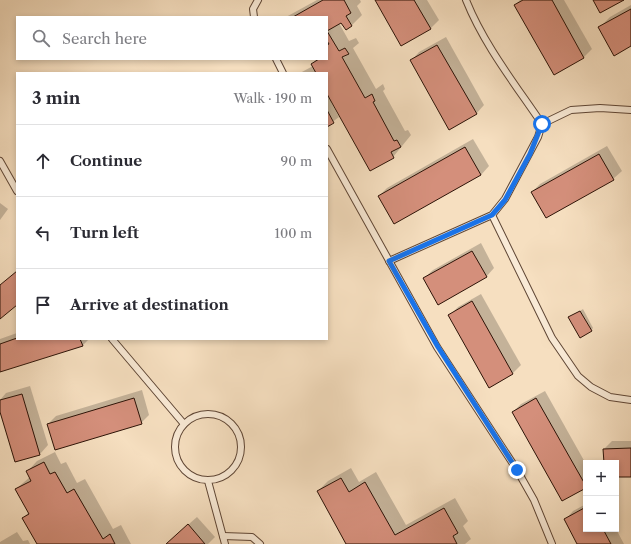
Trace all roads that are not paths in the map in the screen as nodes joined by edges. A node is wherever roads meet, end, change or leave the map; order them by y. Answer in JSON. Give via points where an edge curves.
{"nodes":[{"id":1,"x":258,"y":0,"type":"edge"},
{"id":2,"x":466,"y":0,"type":"edge"},
{"id":3,"x":254,"y":16,"type":"edge"},
{"id":4,"x":277,"y":60,"type":"edge"},
{"id":5,"x":283,"y":72,"type":"edge"},
{"id":6,"x":631,"y":110,"type":"edge"},
{"id":7,"x":542,"y":124,"type":"junction"},
{"id":8,"x":328,"y":151,"type":"edge"},
{"id":9,"x":0,"y":161,"type":"edge"},
{"id":10,"x":16,"y":189,"type":"edge"},
{"id":11,"x":492,"y":215,"type":"junction"},
{"id":12,"x":389,"y":261,"type":"junction"},
{"id":13,"x":113,"y":340,"type":"edge"},
{"id":14,"x":631,"y":400,"type":"edge"},
{"id":15,"x":184,"y":424,"type":"junction"},
{"id":16,"x":208,"y":481,"type":"junction"},
{"id":17,"x":223,"y":536,"type":"junction"},
{"id":18,"x":225,"y":544,"type":"edge"},
{"id":19,"x":260,"y":544,"type":"edge"},
{"id":20,"x":552,"y":544,"type":"edge"}],
"edges":[{"from":1,"to":3,"type":"lane","via":[[253,9]]},
{"from":2,"to":7,"type":"lane","via":[[493,53]]},
{"from":4,"to":5,"type":"lane"},
{"from":6,"to":7,"type":"lane","via":[[571,110]]},
{"from":7,"to":11,"type":"lane","via":[[505,200]]},
{"from":8,"to":12,"type":"lane"},
{"from":9,"to":10,"type":"lane"},
{"from":11,"to":12,"type":"lane"},
{"from":11,"to":14,"type":"lane","via":[[552,338],[578,376],[591,387],[610,397]]},
{"from":12,"to":20,"type":"lane","via":[[438,347],[534,500]]},
{"from":13,"to":15,"type":"lane"},
{"from":15,"to":16,"type":"lane","via":[[177,435],[174,448],[177,461],[184,471]]},
{"from":15,"to":16,"type":"lane","via":[[194,417],[207,414],[220,416],[231,423],[238,434],[241,446],[239,459],[232,470],[221,478]]},
{"from":16,"to":17,"type":"lane"},
{"from":17,"to":18,"type":"lane"},
{"from":17,"to":19,"type":"lane","via":[[252,537]]}]}
